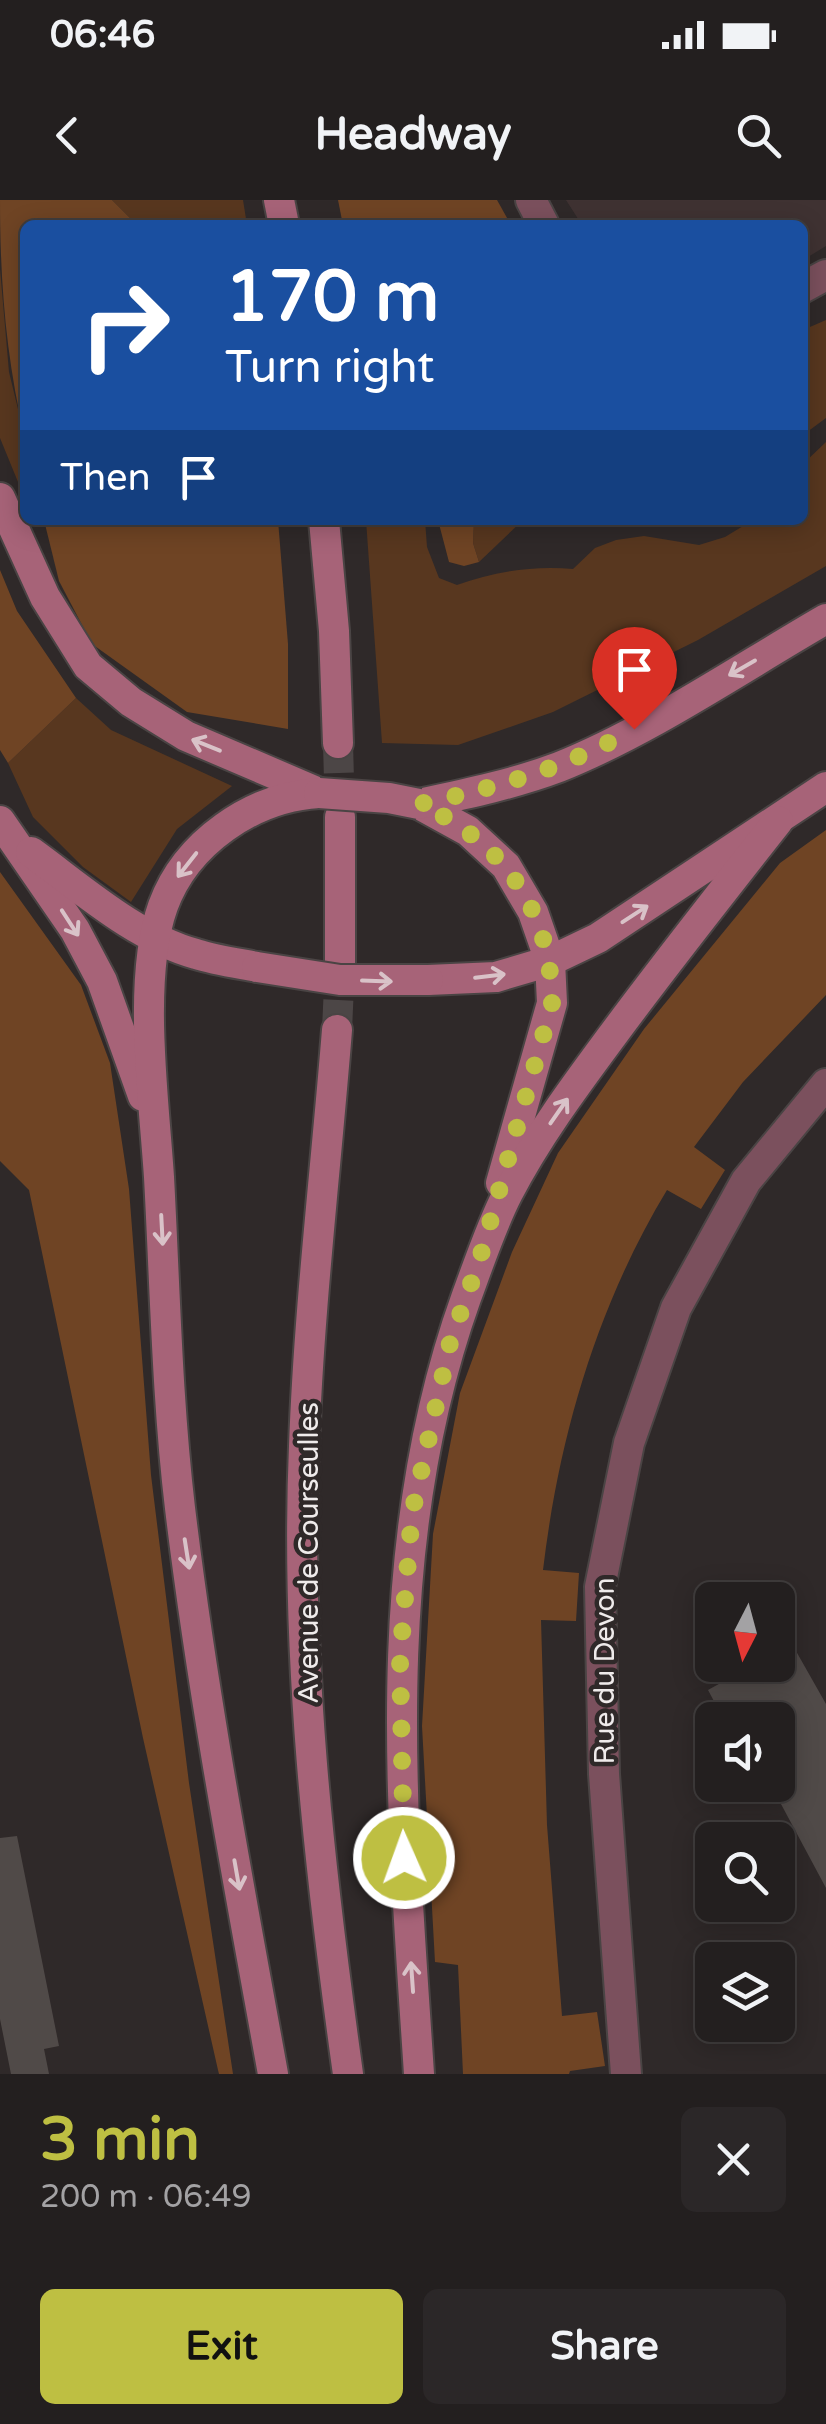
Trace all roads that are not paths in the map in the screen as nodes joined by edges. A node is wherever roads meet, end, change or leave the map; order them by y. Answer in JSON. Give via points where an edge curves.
{"nodes":[{"id":1,"x":0,"y":498,"type":"edge"},
{"id":2,"x":324,"y":525,"type":"edge"},
{"id":3,"x":826,"y":619,"type":"edge"},
{"id":4,"x":338,"y":743,"type":"tunnel mouth"},
{"id":5,"x":826,"y":787,"type":"edge"},
{"id":6,"x":304,"y":790,"type":"junction"},
{"id":7,"x":434,"y":806,"type":"junction"},
{"id":8,"x":340,"y":817,"type":"tunnel mouth"},
{"id":9,"x":778,"y":820,"type":"junction"},
{"id":10,"x":8,"y":831,"type":"edge"},
{"id":11,"x":156,"y":937,"type":"junction"},
{"id":12,"x":550,"y":961,"type":"junction"},
{"id":13,"x":340,"y":963,"type":"tunnel mouth"},
{"id":14,"x":337,"y":1030,"type":"tunnel mouth"},
{"id":15,"x":826,"y":1084,"type":"edge"},
{"id":16,"x":156,"y":1133,"type":"junction"},
{"id":17,"x":480,"y":1258,"type":"junction"},
{"id":18,"x":272,"y":2074,"type":"edge"},
{"id":19,"x":348,"y":2074,"type":"edge"},
{"id":20,"x":418,"y":2074,"type":"edge"},
{"id":21,"x":626,"y":2074,"type":"edge"}],
"edges":[{"from":6,"to":1,"type":"main road","one_way":true,"via":[[186,736],[88,666],[45,597]]},
{"from":2,"to":4,"type":"main road"},
{"from":3,"to":7,"type":"main road","one_way":true,"via":[[609,744]]},
{"from":5,"to":9,"type":"main road"},
{"from":6,"to":7,"type":"main road","bridge":true},
{"from":6,"to":11,"type":"main road","one_way":true,"via":[[244,814],[200,847],[178,875]]},
{"from":7,"to":12,"type":"main road","via":[[506,866],[533,912]]},
{"from":8,"to":13,"type":"main road"},
{"from":12,"to":9,"type":"main road","one_way":true,"via":[[598,938]]},
{"from":17,"to":9,"type":"main road","one_way":true,"via":[[536,1144]]},
{"from":10,"to":11,"type":"main road"},
{"from":10,"to":16,"type":"main road","one_way":true,"via":[[76,930],[102,981]]},
{"from":11,"to":12,"type":"main road","one_way":true,"bridge":true,"via":[[193,954],[340,980],[496,977]]},
{"from":11,"to":16,"type":"main road","via":[[150,1028]]},
{"from":12,"to":17,"type":"main road","via":[[552,1004]]},
{"from":14,"to":19,"type":"main road","name":"Avenue de Courseulles","via":[[304,1447],[304,1650],[316,1816]]},
{"from":15,"to":21,"type":"street","name":"Rue du Devon","via":[[746,1182],[676,1308],[629,1443],[600,1588],[604,1774]]},
{"from":16,"to":18,"type":"main road","one_way":true,"via":[[180,1506]]},
{"from":20,"to":17,"type":"main road","one_way":true,"via":[[402,1819],[405,1583],[435,1402]]}]}
